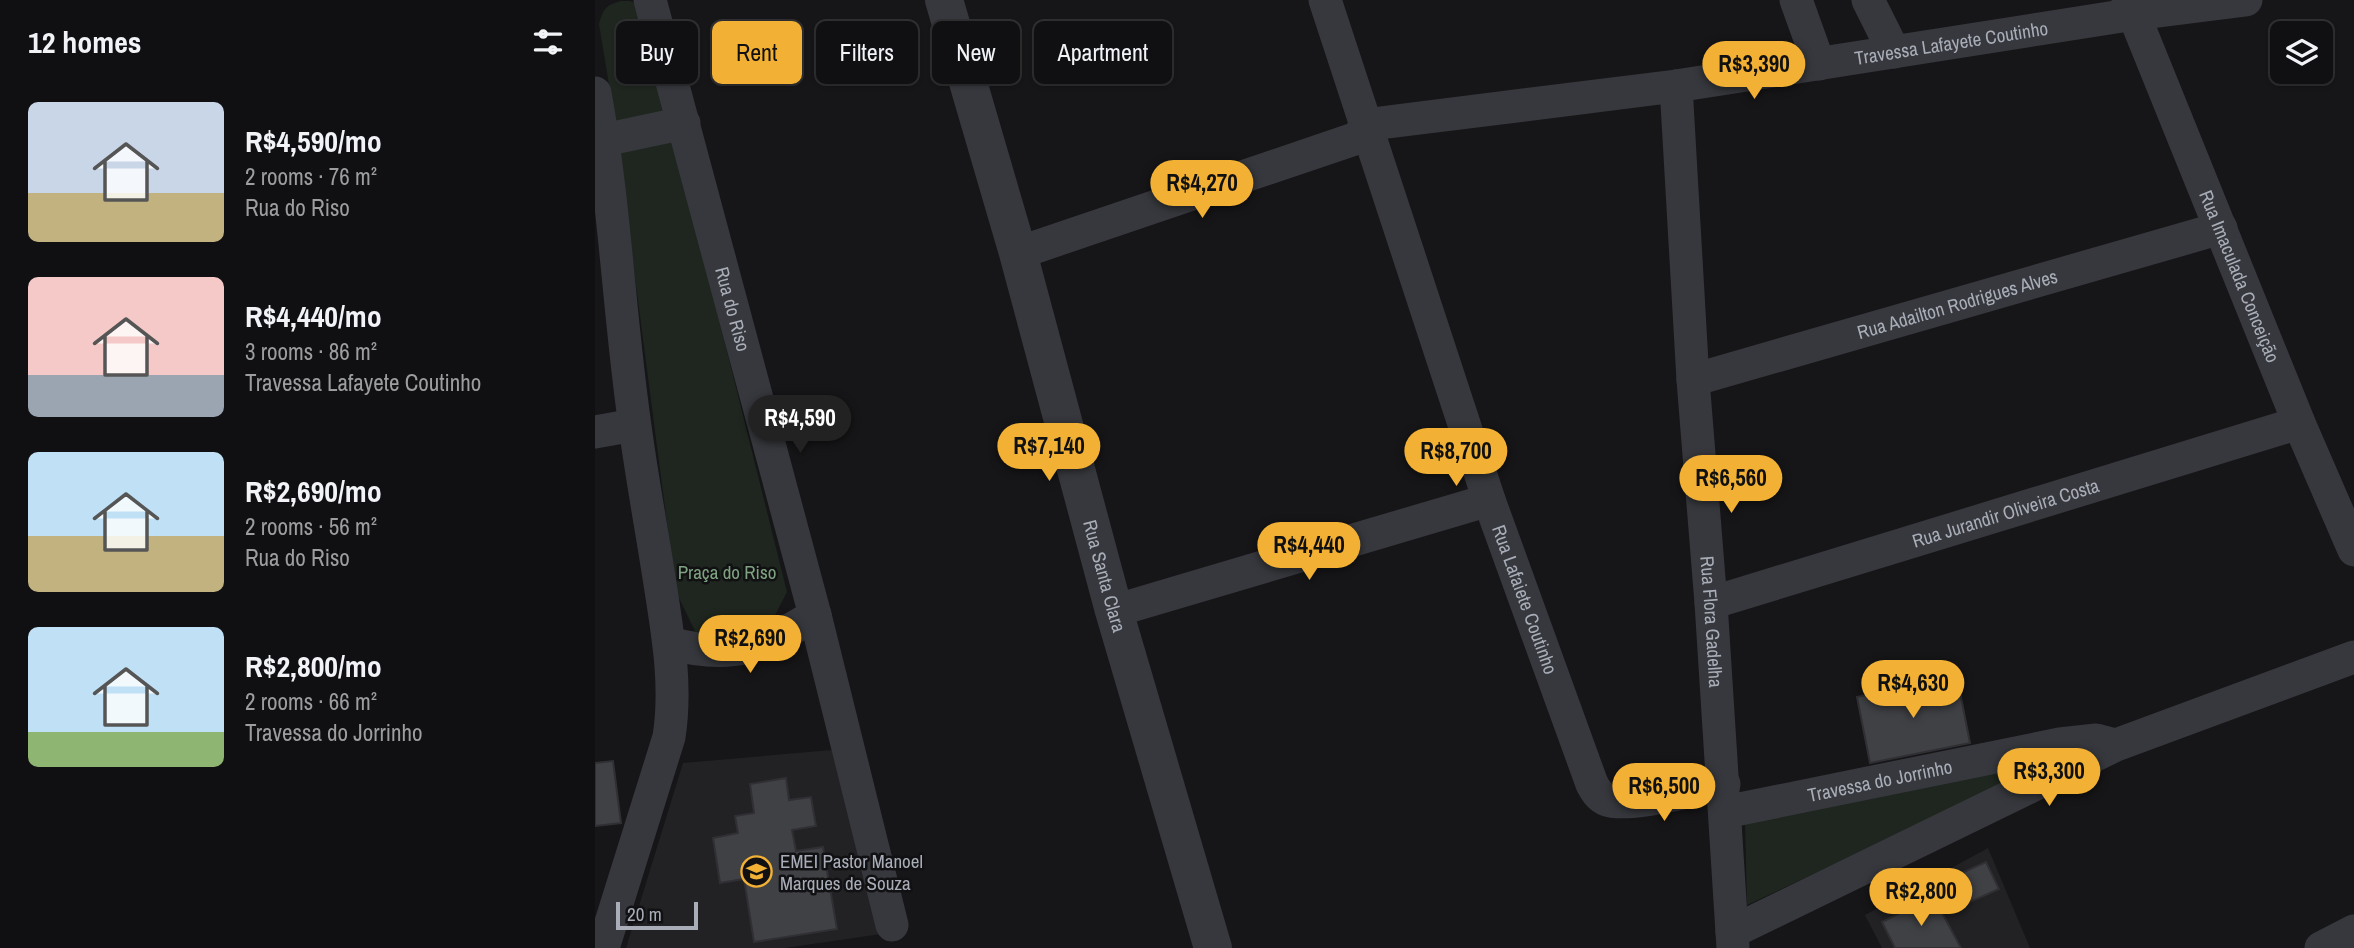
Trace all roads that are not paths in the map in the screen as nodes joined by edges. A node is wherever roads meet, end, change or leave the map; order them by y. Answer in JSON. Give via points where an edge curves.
{"nodes":[{"id":1,"x":650,"y":0,"type":"edge"},
{"id":2,"x":944,"y":0,"type":"edge"},
{"id":3,"x":1325,"y":0,"type":"edge"},
{"id":4,"x":1796,"y":0,"type":"edge"},
{"id":5,"x":1868,"y":0,"type":"edge"},
{"id":6,"x":2246,"y":0,"type":"edge"},
{"id":7,"x":2131,"y":7,"type":"edge"},
{"id":8,"x":1894,"y":52,"type":"junction"},
{"id":9,"x":1819,"y":64,"type":"junction"},
{"id":10,"x":1676,"y":86,"type":"junction"},
{"id":11,"x":595,"y":93,"type":"edge"},
{"id":12,"x":684,"y":124,"type":"junction"},
{"id":13,"x":1366,"y":130,"type":"junction"},
{"id":14,"x":604,"y":140,"type":"junction"},
{"id":15,"x":2221,"y":228,"type":"junction"},
{"id":16,"x":1018,"y":253,"type":"junction"},
{"id":17,"x":1693,"y":380,"type":"junction"},
{"id":18,"x":2299,"y":423,"type":"junction"},
{"id":19,"x":635,"y":425,"type":"junction"},
{"id":20,"x":595,"y":432,"type":"edge"},
{"id":21,"x":1489,"y":500,"type":"junction"},
{"id":22,"x":2354,"y":550,"type":"edge"},
{"id":23,"x":1711,"y":603,"type":"junction"},
{"id":24,"x":1114,"y":611,"type":"junction"},
{"id":25,"x":815,"y":615,"type":"junction"},
{"id":26,"x":669,"y":643,"type":"junction"},
{"id":27,"x":2354,"y":657,"type":"edge"},
{"id":28,"x":2116,"y":745,"type":"junction"},
{"id":29,"x":1725,"y":798,"type":"junction"},
{"id":30,"x":892,"y":925,"type":"dead end"},
{"id":31,"x":2354,"y":931,"type":"edge"},
{"id":32,"x":1733,"y":940,"type":"edge"},
{"id":33,"x":603,"y":948,"type":"edge"},
{"id":34,"x":1213,"y":948,"type":"edge"},
{"id":35,"x":2321,"y":948,"type":"edge"}],
"edges":[{"from":1,"to":12,"type":"street","name":"Rua do Riso"},
{"from":2,"to":16,"type":"street","name":"Rua Santa Clara"},
{"from":3,"to":13,"type":"street","name":"Rua Lafaiete Coutinho"},
{"from":4,"to":9,"type":"street"},
{"from":5,"to":8,"type":"street"},
{"from":6,"to":7,"type":"street","name":"Travessa Lafayete Coutinho"},
{"from":7,"to":8,"type":"street","name":"Travessa Lafayete Coutinho"},
{"from":7,"to":15,"type":"street","name":"Rua Imaculada Conceição"},
{"from":8,"to":9,"type":"street","name":"Travessa Lafayete Coutinho"},
{"from":9,"to":10,"type":"street","name":"Travessa Lafayete Coutinho"},
{"from":10,"to":13,"type":"street","name":"Travessa Lafayete Coutinho"},
{"from":10,"to":17,"type":"street","name":"Rua Flora Gadelha"},
{"from":11,"to":14,"type":"street"},
{"from":12,"to":14,"type":"street"},
{"from":12,"to":25,"type":"street","name":"Rua do Riso"},
{"from":13,"to":16,"type":"street","name":"Travessa Lafayete Coutinho"},
{"from":13,"to":21,"type":"street","name":"Rua Lafaiete Coutinho"},
{"from":14,"to":19,"type":"street"},
{"from":15,"to":17,"type":"street","name":"Rua Adailton Rodrigues Alves"},
{"from":15,"to":18,"type":"street","name":"Rua Imaculada Conceição"},
{"from":16,"to":24,"type":"street","name":"Rua Santa Clara"},
{"from":17,"to":23,"type":"street","name":"Rua Flora Gadelha"},
{"from":18,"to":22,"type":"street","name":"Rua Imaculada Conceição"},
{"from":18,"to":23,"type":"street","name":"Rua Jurandir Oliveira Costa"},
{"from":19,"to":20,"type":"street"},
{"from":19,"to":26,"type":"street"},
{"from":21,"to":24,"type":"street"},
{"from":21,"to":29,"type":"street","name":"Rua Lafaiete Coutinho","via":[[1598,794],[1606,800],[1626,802]]},
{"from":23,"to":29,"type":"street","name":"Rua Flora Gadelha"},
{"from":24,"to":34,"type":"street","name":"Rua Santa Clara"},
{"from":25,"to":26,"type":"street","via":[[754,647],[722,652]]},
{"from":25,"to":30,"type":"street","name":"Rua do Riso"},
{"from":26,"to":33,"type":"street","via":[[673,712],[669,737]]},
{"from":27,"to":28,"type":"street","name":"Travessa do Jorrinho"},
{"from":28,"to":29,"type":"street","name":"Travessa do Jorrinho","via":[[2084,740]]},
{"from":28,"to":32,"type":"street","name":"Travessa do Jorrinho"},
{"from":29,"to":32,"type":"street","name":"Rua Flora Gadelha"},
{"from":31,"to":35,"type":"street"}]}
